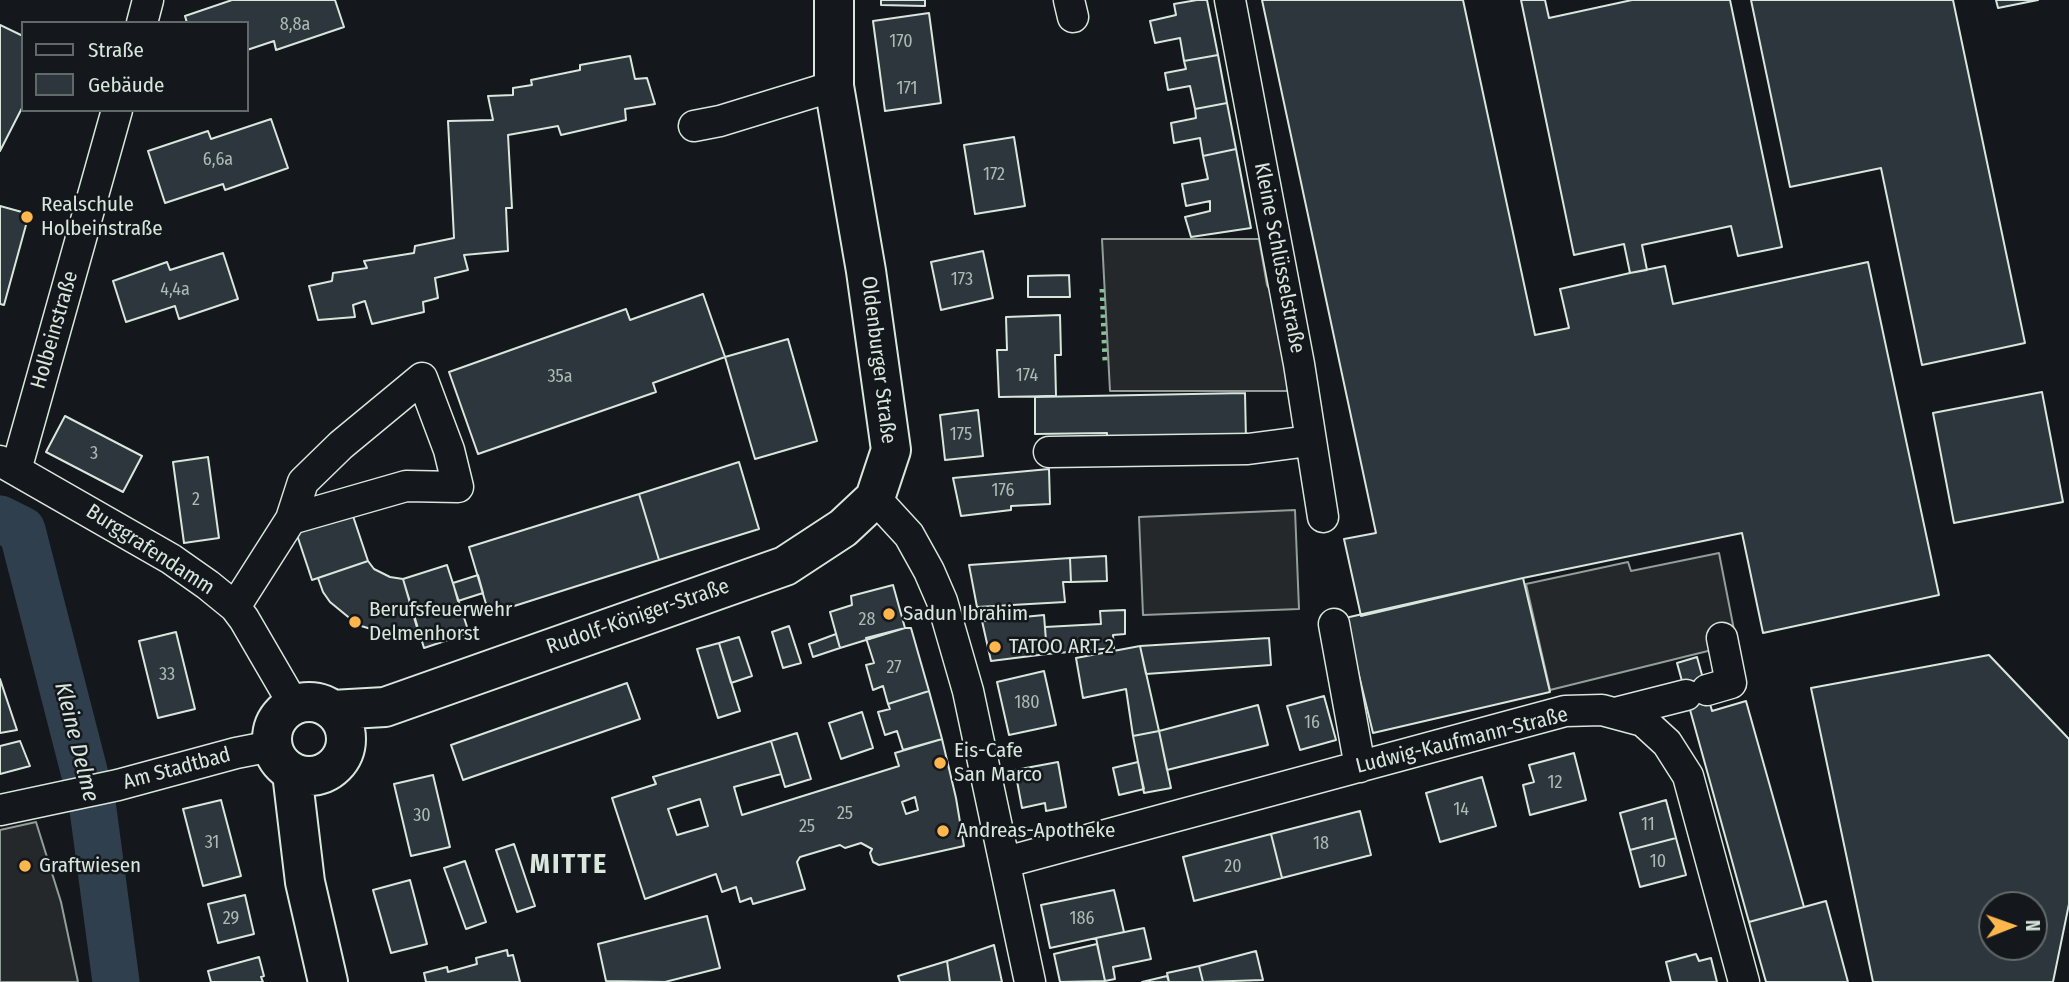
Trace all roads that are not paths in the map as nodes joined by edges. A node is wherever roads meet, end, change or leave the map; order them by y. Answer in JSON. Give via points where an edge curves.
{"nodes":[{"id":1,"x":148,"y":0,"type":"edge"},
{"id":2,"x":834,"y":0,"type":"edge"},
{"id":3,"x":1230,"y":0,"type":"edge"},
{"id":4,"x":143,"y":21,"type":"edge"},
{"id":5,"x":834,"y":86,"type":"junction"},
{"id":6,"x":116,"y":112,"type":"edge"},
{"id":7,"x":694,"y":126,"type":"dead end"},
{"id":8,"x":1309,"y":441,"type":"junction"},
{"id":9,"x":1049,"y":452,"type":"dead end"},
{"id":10,"x":8,"y":466,"type":"edge"},
{"id":11,"x":875,"y":498,"type":"junction"},
{"id":12,"x":1323,"y":517,"type":"dead end"},
{"id":13,"x":291,"y":519,"type":"junction"},
{"id":14,"x":235,"y":607,"type":"junction"},
{"id":15,"x":1334,"y":624,"type":"dead end"},
{"id":16,"x":1722,"y":638,"type":"dead end"},
{"id":17,"x":294,"y":705,"type":"junction"},
{"id":18,"x":385,"y":707,"type":"junction"},
{"id":19,"x":332,"y":710,"type":"junction"},
{"id":20,"x":1614,"y":713,"type":"junction"},
{"id":21,"x":344,"y":750,"type":"junction"},
{"id":22,"x":293,"y":765,"type":"junction"},
{"id":23,"x":1360,"y":767,"type":"junction"},
{"id":24,"x":0,"y":810,"type":"edge"},
{"id":25,"x":1006,"y":862,"type":"junction"},
{"id":26,"x":328,"y":982,"type":"edge"},
{"id":27,"x":1030,"y":982,"type":"edge"},
{"id":28,"x":1744,"y":982,"type":"edge"}],
"edges":[{"from":1,"to":4,"type":"street"},
{"from":2,"to":5,"type":"main road","name":"Oldenburger Straße"},
{"from":3,"to":8,"type":"street","name":"Kleine Schlüsselstraße","via":[[1299,364]]},
{"from":5,"to":7,"type":"street"},
{"from":5,"to":11,"type":"main road","name":"Oldenburger Straße","via":[[891,450]]},
{"from":6,"to":10,"type":"street","name":"Holbeinstraße"},
{"from":8,"to":9,"type":"street","via":[[1248,449]]},
{"from":8,"to":12,"type":"street","name":"Kleine Schlüsselstraße"},
{"from":10,"to":14,"type":"street","name":"Burggrafendamm","via":[[171,559]]},
{"from":11,"to":18,"type":"main road","name":"Rudolf-Königer-Straße","via":[[843,528],[785,566]]},
{"from":11,"to":25,"type":"street","via":[[909,535],[942,601],[968,691]]},
{"from":13,"to":13,"type":"street","via":[[406,486],[458,487],[422,378],[303,482]]},
{"from":13,"to":14,"type":"street"},
{"from":14,"to":17,"type":"street","name":"Burggrafendamm"},
{"from":15,"to":23,"type":"street"},
{"from":16,"to":20,"type":"street","via":[[1731,683]]},
{"from":17,"to":19,"type":"main road","name":"Rudolf-Königer-Straße","via":[[317,703]]},
{"from":17,"to":22,"type":"main road","via":[[274,724]]},
{"from":18,"to":19,"type":"main road","name":"Rudolf-Königer-Straße"},
{"from":18,"to":21,"type":"main road","via":[[370,729]]},
{"from":19,"to":21,"type":"main road","via":[[343,724]]},
{"from":20,"to":23,"type":"street","name":"Ludwig-Kaufmann-Straße","via":[[1565,711]]},
{"from":20,"to":28,"type":"street","name":"Ludwig-Kaufmann-Straße","via":[[1643,721],[1667,743],[1688,776]]},
{"from":21,"to":22,"type":"main road","via":[[331,769]]},
{"from":22,"to":24,"type":"street","name":"Am Stadtbad","via":[[236,753]]},
{"from":22,"to":26,"type":"main road","via":[[305,883]]},
{"from":23,"to":25,"type":"street","name":"Ludwig-Kaufmann-Straße"},
{"from":25,"to":27,"type":"street"}]}
